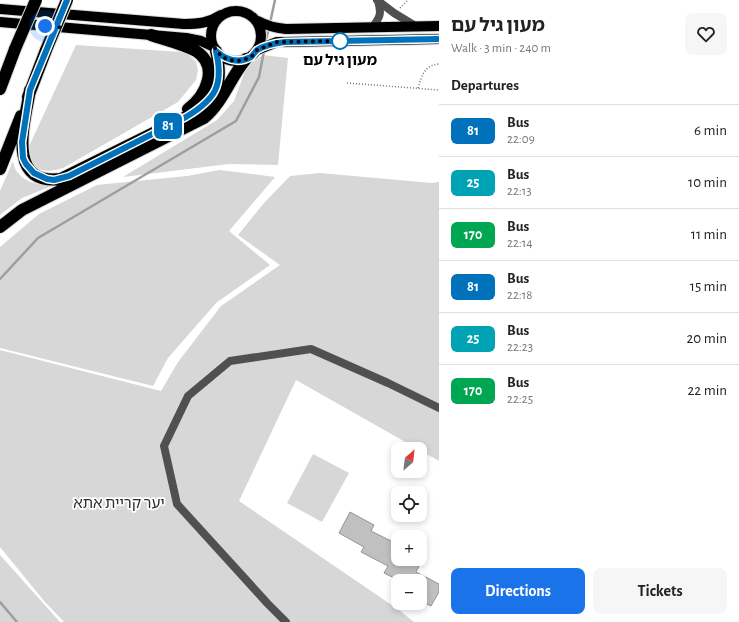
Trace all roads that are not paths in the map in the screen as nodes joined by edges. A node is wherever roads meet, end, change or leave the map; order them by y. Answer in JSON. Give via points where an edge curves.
{"nodes":[{"id":1,"x":36,"y":0,"type":"edge"},
{"id":2,"x":67,"y":0,"type":"edge"},
{"id":3,"x":378,"y":0,"type":"edge"},
{"id":4,"x":0,"y":9,"type":"edge"},
{"id":5,"x":221,"y":15,"type":"junction"},
{"id":6,"x":258,"y":21,"type":"junction"},
{"id":7,"x":0,"y":22,"type":"edge"},
{"id":8,"x":439,"y":26,"type":"edge"},
{"id":9,"x":417,"y":27,"type":"junction"},
{"id":10,"x":372,"y":28,"type":"junction"},
{"id":11,"x":152,"y":35,"type":"junction"},
{"id":12,"x":439,"y":39,"type":"edge"},
{"id":13,"x":215,"y":49,"type":"junction"},
{"id":14,"x":257,"y":50,"type":"junction"},
{"id":15,"x":246,"y":59,"type":"junction"},
{"id":16,"x":0,"y":89,"type":"edge"},
{"id":17,"x":30,"y":90,"type":"junction"},
{"id":18,"x":146,"y":137,"type":"junction"},
{"id":19,"x":0,"y":169,"type":"edge"},
{"id":20,"x":0,"y":227,"type":"edge"},
{"id":21,"x":439,"y":408,"type":"edge"},
{"id":22,"x":286,"y":622,"type":"edge"}],
"edges":[{"from":1,"to":16,"type":"highway","bridge":true},
{"from":2,"to":17,"type":"highway","bridge":true},
{"from":3,"to":9,"type":"street"},
{"from":3,"to":10,"type":"street","via":[[380,16]]},
{"from":4,"to":5,"type":"main road","via":[[184,24],[200,24]]},
{"from":5,"to":6,"type":"main road","via":[[232,11],[245,12]]},
{"from":5,"to":13,"type":"main road","via":[[212,27],[211,41]]},
{"from":6,"to":10,"type":"main road","via":[[279,28]]},
{"from":6,"to":14,"type":"main road","via":[[262,36]]},
{"from":7,"to":11,"type":"main road"},
{"from":8,"to":9,"type":"main road"},
{"from":9,"to":10,"type":"main road"},
{"from":11,"to":13,"type":"main road","via":[[194,39]]},
{"from":11,"to":18,"type":"highway","via":[[197,52],[205,61],[209,74],[207,86],[194,104]]},
{"from":12,"to":14,"type":"main road","via":[[277,42]]},
{"from":13,"to":15,"type":"main road","via":[[222,57],[230,60]]},
{"from":13,"to":18,"type":"highway","via":[[220,79],[210,99],[195,112]]},
{"from":14,"to":15,"type":"main road"},
{"from":15,"to":20,"type":"highway","via":[[221,99],[204,118],[22,210]]},
{"from":17,"to":18,"type":"highway","via":[[22,151],[26,164],[40,176],[54,180],[69,176]]},
{"from":17,"to":19,"type":"highway"},
{"from":21,"to":22,"type":"street","via":[[311,349],[230,361],[188,396],[164,446],[177,504]]}]}
